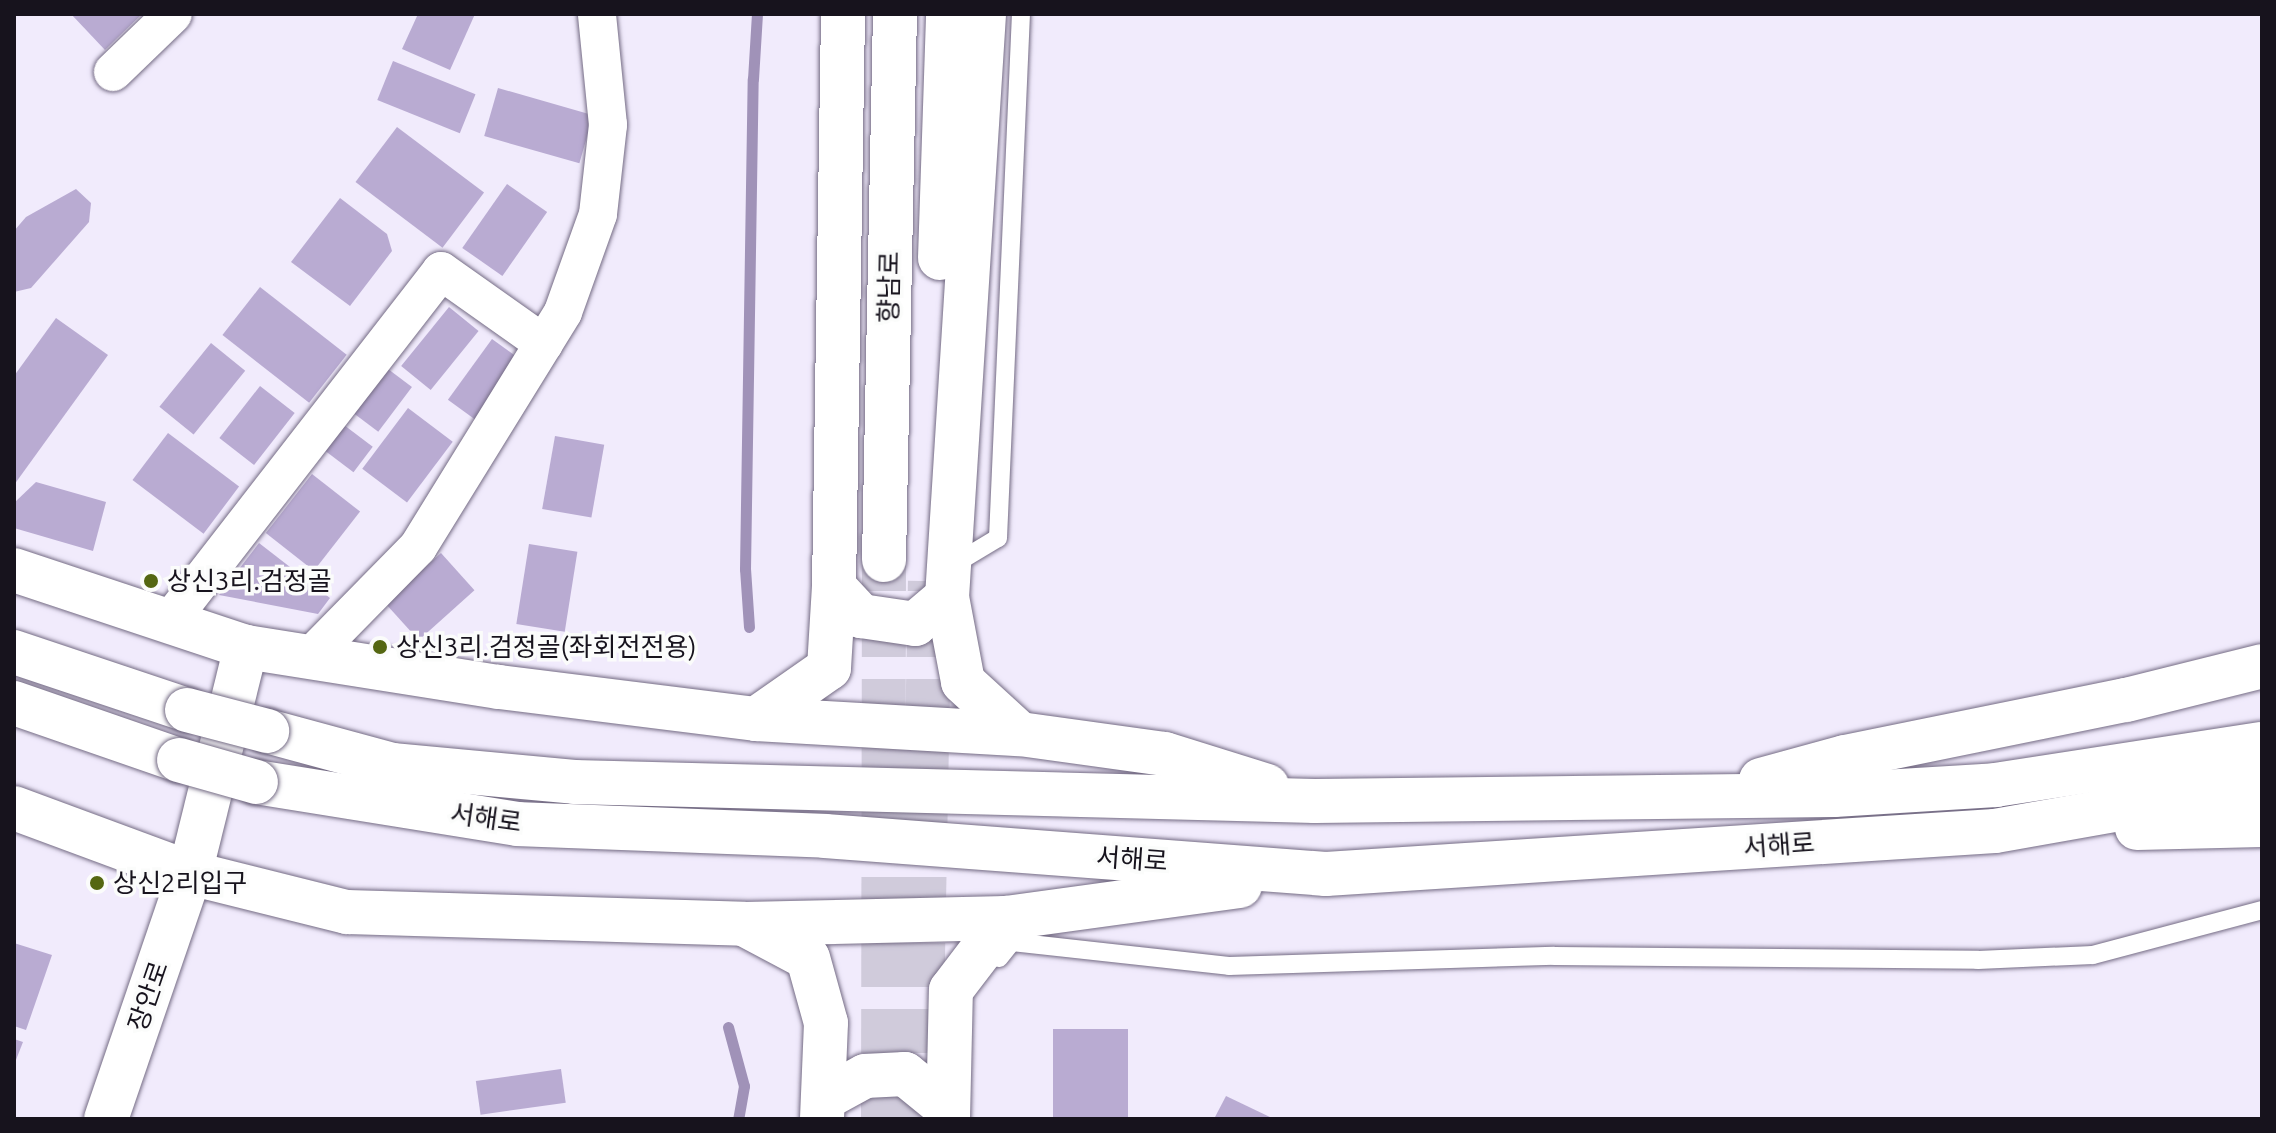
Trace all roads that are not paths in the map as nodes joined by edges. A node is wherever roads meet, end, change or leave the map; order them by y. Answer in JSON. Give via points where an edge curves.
{"nodes":[{"id":1,"x":173,"y":14,"type":"edge"},
{"id":2,"x":597,"y":14,"type":"edge"},
{"id":3,"x":843,"y":14,"type":"edge"},
{"id":4,"x":895,"y":14,"type":"edge"},
{"id":5,"x":948,"y":14,"type":"edge"},
{"id":6,"x":984,"y":14,"type":"edge"},
{"id":7,"x":1021,"y":14,"type":"edge"},
{"id":8,"x":113,"y":72,"type":"dead end"},
{"id":9,"x":544,"y":344,"type":"junction"},
{"id":10,"x":884,"y":560,"type":"tunnel mouth"},
{"id":11,"x":14,"y":570,"type":"edge"},
{"id":12,"x":942,"y":573,"type":"junction"},
{"id":13,"x":834,"y":587,"type":"junction"},
{"id":14,"x":169,"y":622,"type":"junction"},
{"id":15,"x":246,"y":647,"type":"junction"},
{"id":16,"x":14,"y":652,"type":"edge"},
{"id":17,"x":310,"y":657,"type":"junction"},
{"id":18,"x":2262,"y":666,"type":"edge"},
{"id":19,"x":14,"y":703,"type":"edge"},
{"id":20,"x":756,"y":719,"type":"junction"},
{"id":21,"x":1020,"y":734,"type":"junction"},
{"id":22,"x":2262,"y":744,"type":"edge"},
{"id":23,"x":2262,"y":784,"type":"edge"},
{"id":24,"x":1701,"y":797,"type":"junction"},
{"id":25,"x":1315,"y":801,"type":"junction"},
{"id":26,"x":14,"y":808,"type":"edge"},
{"id":27,"x":2262,"y":825,"type":"edge"},
{"id":28,"x":1995,"y":831,"type":"junction"},
{"id":29,"x":190,"y":873,"type":"junction"},
{"id":30,"x":1326,"y":874,"type":"junction"},
{"id":31,"x":2262,"y":910,"type":"edge"},
{"id":32,"x":744,"y":924,"type":"junction"},
{"id":33,"x":988,"y":957,"type":"junction"},
{"id":34,"x":822,"y":1109,"type":"edge"},
{"id":35,"x":948,"y":1114,"type":"edge"},
{"id":36,"x":106,"y":1119,"type":"edge"}],
"edges":[{"from":1,"to":8,"type":"street"},
{"from":2,"to":9,"type":"street","via":[[608,125],[598,214],[563,312]]},
{"from":3,"to":13,"type":"main road"},
{"from":4,"to":10,"type":"main road","name":"향남로"},
{"from":5,"to":12,"type":"main road","name":"향남로"},
{"from":6,"to":12,"type":"main road"},
{"from":7,"to":12,"type":"lane","via":[[998,538]]},
{"from":9,"to":14,"type":"street","via":[[441,271]]},
{"from":9,"to":17,"type":"street","via":[[418,547]]},
{"from":11,"to":14,"type":"main road"},
{"from":12,"to":13,"type":"main road","via":[[915,624],[861,616]]},
{"from":12,"to":21,"type":"main road","via":[[963,682]]},
{"from":13,"to":20,"type":"main road","via":[[829,668]]},
{"from":14,"to":15,"type":"main road"},
{"from":15,"to":17,"type":"main road"},
{"from":15,"to":29,"type":"main road","name":"장안로"},
{"from":16,"to":25,"type":"main road","name":"서해로","bridge":true,"via":[[187,710],[392,765],[574,782]]},
{"from":17,"to":20,"type":"main road"},
{"from":18,"to":24,"type":"main road","via":[[2126,700],[1845,757]]},
{"from":19,"to":30,"type":"main road","name":"서해로","bridge":true,"via":[[256,782],[518,824],[825,836]]},
{"from":20,"to":21,"type":"main road"},
{"from":21,"to":25,"type":"main road","via":[[1165,754]]},
{"from":22,"to":24,"type":"main road","name":"서해로","via":[[1996,785]]},
{"from":23,"to":28,"type":"main road","name":"서해로"},
{"from":24,"to":25,"type":"main road","name":"서해로"},
{"from":26,"to":29,"type":"main road"},
{"from":27,"to":28,"type":"main road"},
{"from":28,"to":30,"type":"main road","name":"서해로"},
{"from":29,"to":32,"type":"main road","via":[[347,912]]},
{"from":29,"to":36,"type":"main road","name":"장안로"},
{"from":30,"to":33,"type":"main road"},
{"from":31,"to":33,"type":"lane","via":[[2093,955],[1978,960],[1554,956],[1229,966],[1012,942]]},
{"from":32,"to":33,"type":"main road"},
{"from":32,"to":34,"type":"main road","via":[[808,958],[826,1023]]},
{"from":33,"to":35,"type":"main road","via":[[951,990]]},
{"from":34,"to":35,"type":"main road","via":[[865,1076],[905,1074]]}]}
